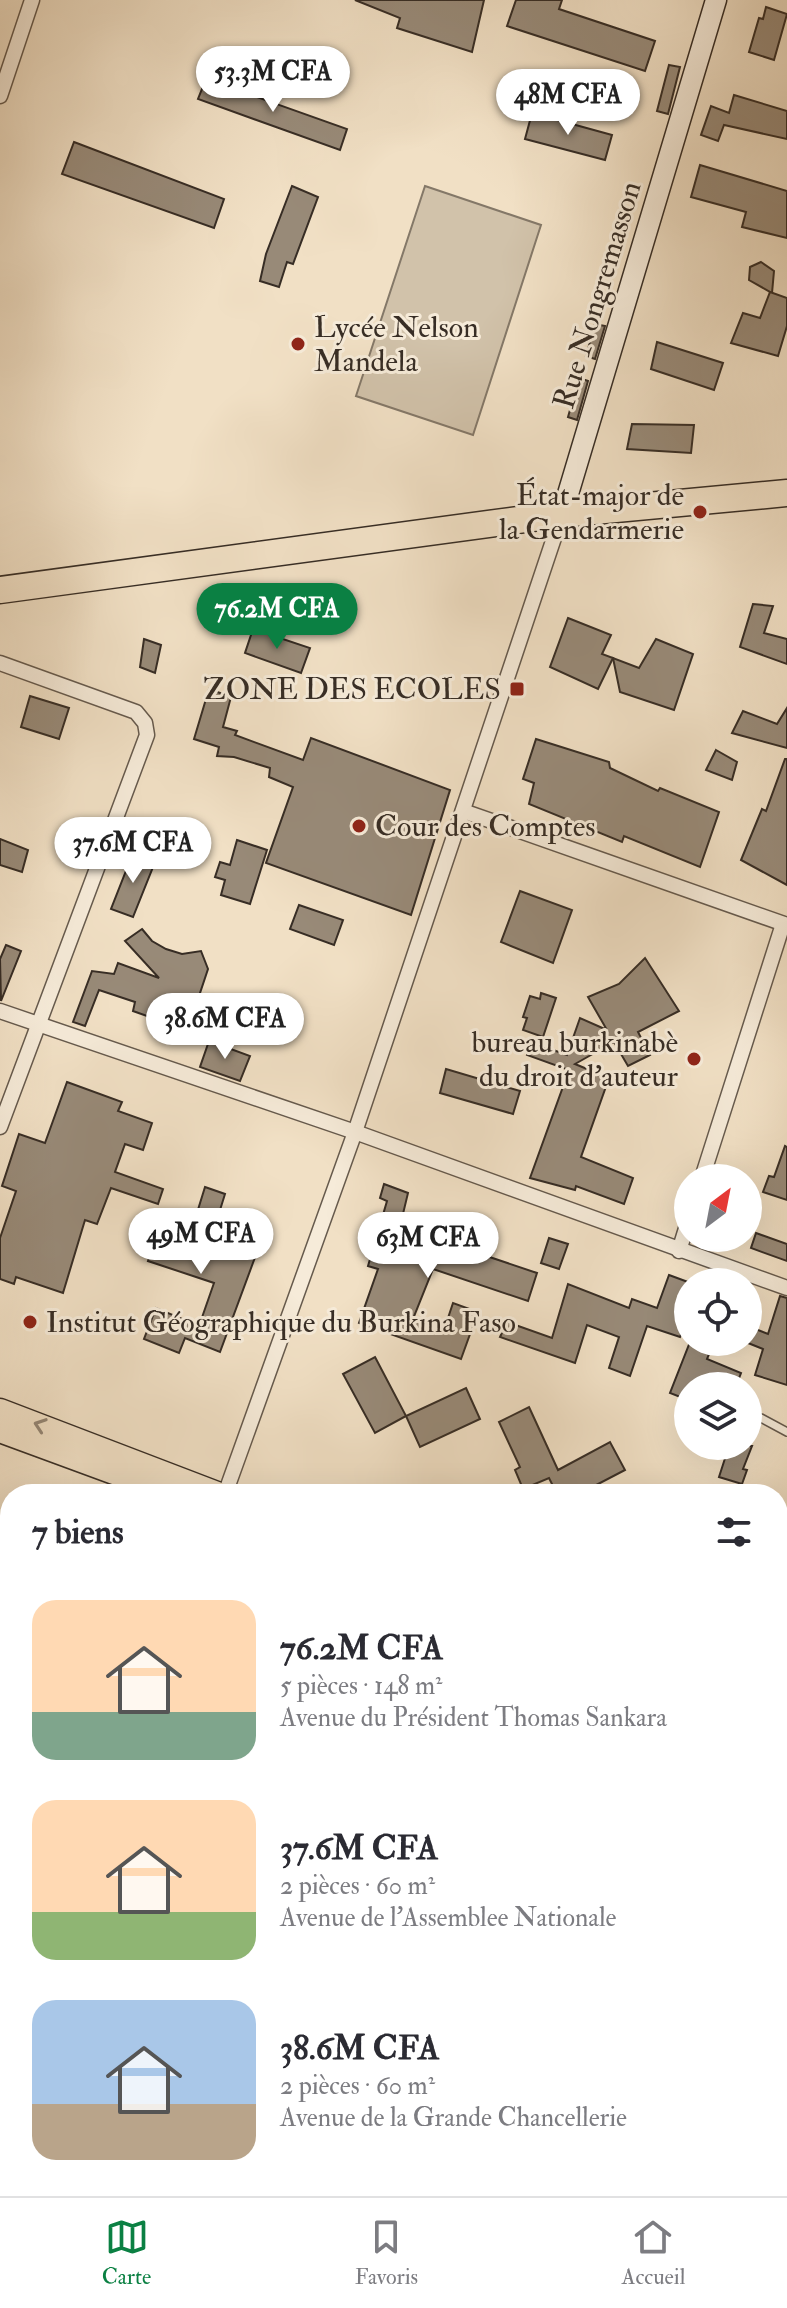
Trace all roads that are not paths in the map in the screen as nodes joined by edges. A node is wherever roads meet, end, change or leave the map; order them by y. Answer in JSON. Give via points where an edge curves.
{"nodes":[{"id":1,"x":32,"y":0,"type":"edge"},
{"id":2,"x":716,"y":0,"type":"edge"},
{"id":3,"x":0,"y":96,"type":"edge"},
{"id":4,"x":787,"y":493,"type":"edge"},
{"id":5,"x":562,"y":514,"type":"junction"},
{"id":6,"x":0,"y":590,"type":"edge"},
{"id":7,"x":0,"y":663,"type":"edge"},
{"id":8,"x":463,"y":811,"type":"junction"},
{"id":9,"x":785,"y":925,"type":"edge"},
{"id":10,"x":0,"y":1011,"type":"edge"},
{"id":11,"x":36,"y":1025,"type":"junction"},
{"id":12,"x":0,"y":1127,"type":"edge"},
{"id":13,"x":355,"y":1132,"type":"junction"},
{"id":14,"x":707,"y":1164,"type":"edge"},
{"id":15,"x":674,"y":1249,"type":"edge"},
{"id":16,"x":682,"y":1252,"type":"edge"},
{"id":17,"x":787,"y":1288,"type":"edge"},
{"id":18,"x":0,"y":1411,"type":"edge"},
{"id":19,"x":762,"y":1419,"type":"edge"},
{"id":20,"x":0,"y":1430,"type":"edge"},
{"id":21,"x":787,"y":1432,"type":"edge"},
{"id":22,"x":69,"y":1446,"type":"junction"},
{"id":23,"x":153,"y":1484,"type":"edge"},
{"id":24,"x":186,"y":1484,"type":"edge"},
{"id":25,"x":229,"y":1484,"type":"edge"}],
"edges":[{"from":1,"to":3,"type":"street"},
{"from":2,"to":5,"type":"street","name":"Rue Nongremasson"},
{"from":4,"to":5,"type":"highway"},
{"from":5,"to":6,"type":"highway"},
{"from":5,"to":8,"type":"street"},
{"from":7,"to":11,"type":"street","via":[[136,712],[147,735]]},
{"from":8,"to":9,"type":"street"},
{"from":8,"to":13,"type":"street"},
{"from":9,"to":14,"type":"street"},
{"from":10,"to":11,"type":"street"},
{"from":11,"to":12,"type":"street"},
{"from":11,"to":13,"type":"street"},
{"from":13,"to":15,"type":"street"},
{"from":13,"to":25,"type":"street"},
{"from":16,"to":17,"type":"street"},
{"from":22,"to":18,"type":"main road","one_way":true},
{"from":19,"to":21,"type":"lane"},
{"from":20,"to":22,"type":"main road"},
{"from":22,"to":23,"type":"main road"},
{"from":22,"to":24,"type":"main road"}]}
